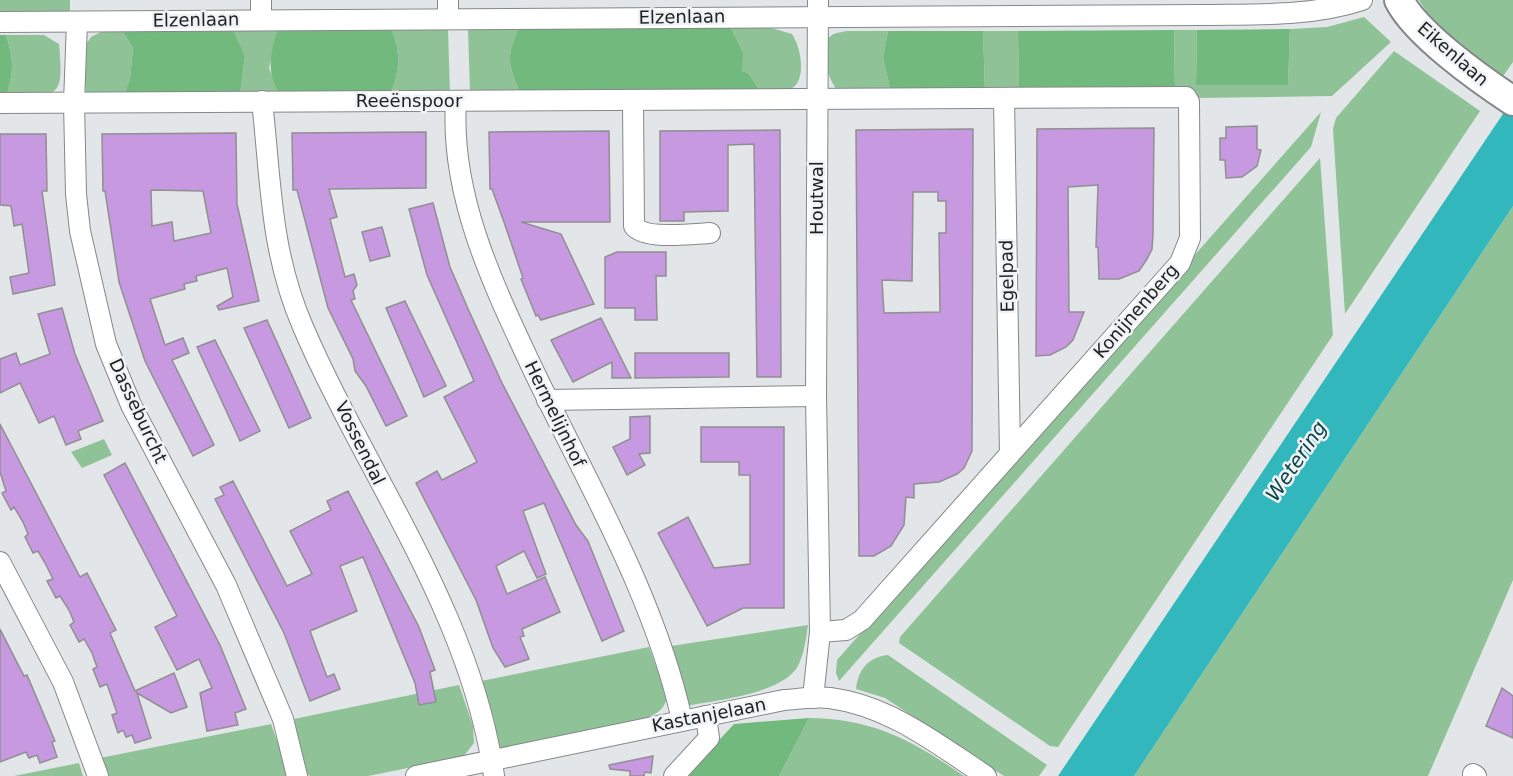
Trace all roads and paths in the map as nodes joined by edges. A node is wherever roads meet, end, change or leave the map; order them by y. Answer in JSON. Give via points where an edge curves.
{"nodes":[{"id":1,"x":1362,"y":0,"type":"edge"},
{"id":2,"x":1399,"y":0,"type":"edge"},
{"id":3,"x":1192,"y":7,"type":"edge"},
{"id":4,"x":818,"y":8,"type":"edge"},
{"id":5,"x":1018,"y":8,"type":"edge"},
{"id":6,"x":261,"y":9,"type":"edge"},
{"id":7,"x":448,"y":9,"type":"edge"},
{"id":8,"x":623,"y":9,"type":"edge"},
{"id":9,"x":0,"y":22,"type":"edge"},
{"id":10,"x":77,"y":22,"type":"junction"},
{"id":11,"x":1502,"y":94,"type":"edge"},
{"id":12,"x":1004,"y":98,"type":"junction"},
{"id":13,"x":633,"y":100,"type":"junction"},
{"id":14,"x":262,"y":101,"type":"junction"},
{"id":15,"x":818,"y":101,"type":"junction"},
{"id":16,"x":456,"y":102,"type":"junction"},
{"id":17,"x":0,"y":103,"type":"edge"},
{"id":18,"x":74,"y":103,"type":"junction"},
{"id":19,"x":710,"y":233,"type":"dead end"},
{"id":20,"x":816,"y":396,"type":"junction"},
{"id":21,"x":547,"y":400,"type":"junction"},
{"id":22,"x":1010,"y":453,"type":"junction"},
{"id":23,"x":0,"y":562,"type":"edge"},
{"id":24,"x":820,"y":632,"type":"junction"},
{"id":25,"x":813,"y":698,"type":"junction"},
{"id":26,"x":706,"y":716,"type":"junction"},
{"id":27,"x":682,"y":720,"type":"junction"},
{"id":28,"x":493,"y":768,"type":"edge"},
{"id":29,"x":98,"y":776,"type":"edge"},
{"id":30,"x":297,"y":776,"type":"edge"},
{"id":31,"x":416,"y":776,"type":"edge"},
{"id":32,"x":674,"y":776,"type":"edge"},
{"id":33,"x":986,"y":776,"type":"edge"}],
"edges":[{"from":1,"to":3,"type":"street","name":"Elzenlaan","via":[[1332,9],[1296,13]]},
{"from":2,"to":11,"type":"street","name":"Eikenlaan","via":[[1429,36]]},
{"from":3,"to":5,"type":"street","name":"Elzenlaan"},
{"from":4,"to":5,"type":"street","name":"Elzenlaan"},
{"from":4,"to":8,"type":"street","name":"Elzenlaan"},
{"from":4,"to":15,"type":"street","name":"Houtwal"},
{"from":6,"to":7,"type":"street","name":"Elzenlaan"},
{"from":6,"to":10,"type":"street","name":"Elzenlaan"},
{"from":7,"to":8,"type":"street","name":"Elzenlaan"},
{"from":9,"to":10,"type":"street","name":"Elzenlaan"},
{"from":10,"to":18,"type":"street","name":"Dasseburcht"},
{"from":12,"to":15,"type":"street","name":"Konijnenberg"},
{"from":12,"to":22,"type":"street","name":"Egelpad"},
{"from":12,"to":22,"type":"street","name":"Konijnenberg","via":[[1179,96],[1189,102],[1190,238],[1180,262]]},
{"from":13,"to":15,"type":"street","name":"Reeënspoor"},
{"from":13,"to":16,"type":"street","name":"Reeënspoor"},
{"from":13,"to":19,"type":"street","via":[[634,226],[651,234]]},
{"from":14,"to":16,"type":"street","name":"Reeënspoor"},
{"from":14,"to":18,"type":"street","name":"Reeënspoor"},
{"from":14,"to":28,"type":"street","name":"Vossendal","via":[[280,262],[302,327],[380,486],[418,551],[472,681]]},
{"from":15,"to":20,"type":"street","name":"Houtwal"},
{"from":16,"to":21,"type":"street","name":"Hermelijnhof","via":[[460,175],[471,216],[495,289]]},
{"from":17,"to":18,"type":"street","name":"Reeënspoor"},
{"from":18,"to":30,"type":"street","name":"Dasseburcht","via":[[80,231],[106,344],[131,405],[226,585],[284,719]]},
{"from":20,"to":21,"type":"street"},
{"from":20,"to":24,"type":"street","name":"Houtwal"},
{"from":21,"to":27,"type":"street","name":"Hermelijnhof","via":[[628,563],[652,621]]},
{"from":22,"to":24,"type":"street","name":"Konijnenberg","via":[[862,620],[846,630]]},
{"from":23,"to":29,"type":"street","via":[[63,682]]},
{"from":24,"to":25,"type":"street","name":"Houtwal"},
{"from":25,"to":26,"type":"street","name":"Kastanjelaan"},
{"from":25,"to":33,"type":"street","name":"Kastanjelaan","via":[[872,707],[906,723]]},
{"from":26,"to":27,"type":"street","name":"Kastanjelaan"},
{"from":26,"to":32,"type":"street","via":[[709,738]]},
{"from":27,"to":28,"type":"street","name":"Kastanjelaan"},
{"from":28,"to":31,"type":"street","name":"Kastanjelaan"}]}
